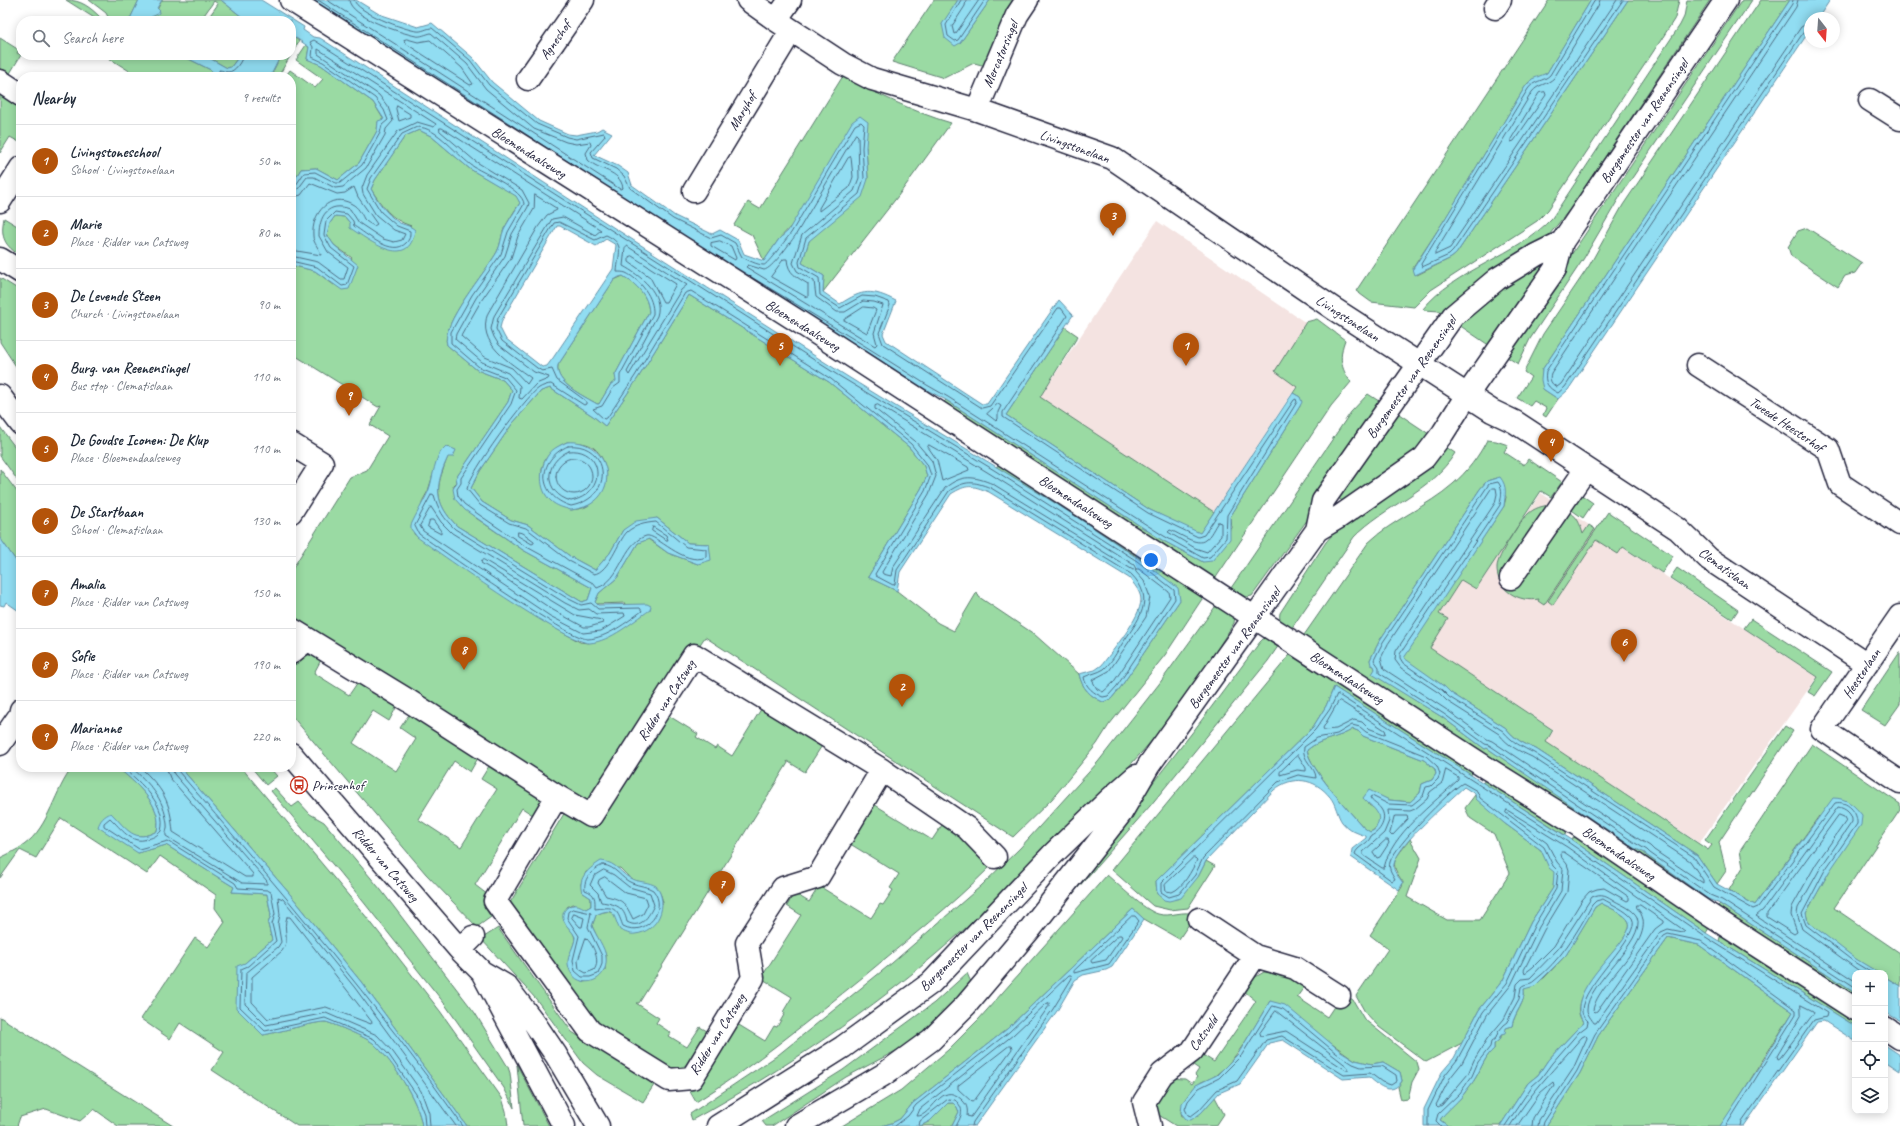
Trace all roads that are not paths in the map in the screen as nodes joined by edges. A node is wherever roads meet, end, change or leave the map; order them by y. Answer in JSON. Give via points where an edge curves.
{"nodes":[{"id":1,"x":291,"y":0,"type":"edge"},
{"id":2,"x":583,"y":0,"type":"edge"},
{"id":3,"x":748,"y":0,"type":"edge"},
{"id":4,"x":790,"y":0,"type":"edge"},
{"id":5,"x":1027,"y":0,"type":"edge"},
{"id":6,"x":1726,"y":0,"type":"edge"},
{"id":7,"x":783,"y":26,"type":"junction"},
{"id":8,"x":528,"y":80,"type":"dead end"},
{"id":9,"x":0,"y":81,"type":"edge"},
{"id":10,"x":16,"y":92,"type":"edge"},
{"id":11,"x":1870,"y":100,"type":"dead end"},
{"id":12,"x":977,"y":110,"type":"junction"},
{"id":13,"x":1900,"y":119,"type":"edge"},
{"id":14,"x":16,"y":176,"type":"edge"},
{"id":15,"x":694,"y":191,"type":"dead end"},
{"id":16,"x":0,"y":201,"type":"edge"},
{"id":17,"x":1562,"y":242,"type":"junction"},
{"id":18,"x":0,"y":259,"type":"edge"},
{"id":19,"x":16,"y":269,"type":"edge"},
{"id":20,"x":1420,"y":363,"type":"junction"},
{"id":21,"x":1698,"y":365,"type":"dead end"},
{"id":22,"x":1467,"y":395,"type":"junction"},
{"id":23,"x":0,"y":396,"type":"edge"},
{"id":24,"x":16,"y":417,"type":"edge"},
{"id":25,"x":296,"y":447,"type":"edge"},
{"id":26,"x":1586,"y":469,"type":"junction"},
{"id":27,"x":296,"y":504,"type":"edge"},
{"id":28,"x":1900,"y":524,"type":"edge"},
{"id":29,"x":1317,"y":530,"type":"junction"},
{"id":30,"x":1511,"y":578,"type":"dead end"},
{"id":31,"x":1900,"y":616,"type":"edge"},
{"id":32,"x":1255,"y":617,"type":"junction"},
{"id":33,"x":296,"y":641,"type":"edge"},
{"id":34,"x":1867,"y":664,"type":"junction"},
{"id":35,"x":16,"y":721,"type":"edge"},
{"id":36,"x":0,"y":744,"type":"edge"},
{"id":37,"x":296,"y":759,"type":"edge"},
{"id":38,"x":1149,"y":765,"type":"junction"},
{"id":39,"x":882,"y":770,"type":"junction"},
{"id":40,"x":1900,"y":782,"type":"edge"},
{"id":41,"x":557,"y":796,"type":"junction"},
{"id":42,"x":995,"y":857,"type":"dead end"},
{"id":43,"x":1199,"y":919,"type":"dead end"},
{"id":44,"x":1256,"y":956,"type":"junction"},
{"id":45,"x":482,"y":972,"type":"junction"},
{"id":46,"x":1339,"y":996,"type":"dead end"},
{"id":47,"x":1852,"y":1007,"type":"edge"},
{"id":48,"x":1888,"y":1030,"type":"edge"},
{"id":49,"x":1900,"y":1038,"type":"edge"},
{"id":50,"x":564,"y":1126,"type":"edge"},
{"id":51,"x":598,"y":1126,"type":"edge"},
{"id":52,"x":718,"y":1126,"type":"edge"},
{"id":53,"x":796,"y":1126,"type":"edge"},
{"id":54,"x":1150,"y":1126,"type":"edge"}],
"edges":[{"from":1,"to":32,"type":"street","name":"Bloemendaalseweg","via":[[813,331]]},
{"from":2,"to":8,"type":"street","name":"Agneshof"},
{"from":3,"to":7,"type":"street","name":"Livingstonelaan"},
{"from":4,"to":7,"type":"street","name":"Maryhof"},
{"from":5,"to":12,"type":"street","name":"Mercatorsingel","via":[[1017,15]]},
{"from":6,"to":17,"type":"street","name":"Burgemeester van Reenensingel"},
{"from":7,"to":12,"type":"street","name":"Livingstonelaan","via":[[842,64],[872,79]]},
{"from":7,"to":15,"type":"street","name":"Maryhof"},
{"from":9,"to":10,"type":"street"},
{"from":11,"to":13,"type":"street"},
{"from":12,"to":20,"type":"street","name":"Livingstonelaan","via":[[1112,158],[1334,309]]},
{"from":14,"to":16,"type":"street"},
{"from":17,"to":20,"type":"street","name":"Burgemeester van Reenensingel","via":[[1497,279],[1467,303],[1453,316]]},
{"from":17,"to":22,"type":"street","name":"Burgemeester van Reenensingel","via":[[1555,269]]},
{"from":18,"to":19,"type":"street"},
{"from":20,"to":22,"type":"street","name":"Livingstonelaan"},
{"from":20,"to":29,"type":"street","name":"Burgemeester van Reenensingel","via":[[1323,501]]},
{"from":21,"to":28,"type":"street","name":"Tweede Heesterhof","via":[[1828,450],[1840,484]]},
{"from":22,"to":26,"type":"street","name":"Clematislaan","via":[[1515,422]]},
{"from":22,"to":29,"type":"street","name":"Burgemeester van Reenensingel","via":[[1424,458],[1340,517]]},
{"from":23,"to":24,"type":"street"},
{"from":25,"to":27,"type":"street","via":[[322,463]]},
{"from":26,"to":30,"type":"street"},
{"from":26,"to":34,"type":"street","name":"Clematislaan","via":[[1678,529],[1709,559]]},
{"from":29,"to":32,"type":"street","name":"Burgemeester van Reenensingel"},
{"from":31,"to":34,"type":"street","name":"Heesterlaan"},
{"from":32,"to":38,"type":"street","name":"Burgemeester van Reenensingel"},
{"from":32,"to":47,"type":"street","name":"Bloemendaalseweg"},
{"from":33,"to":41,"type":"street","name":"Ridder van Catsweg","via":[[409,701]]},
{"from":34,"to":40,"type":"street","name":"Heesterlaan","via":[[1822,730]]},
{"from":35,"to":36,"type":"street"},
{"from":37,"to":45,"type":"street","name":"Ridder van Catsweg","via":[[467,944]]},
{"from":38,"to":52,"type":"street","name":"Burgemeester van Reenensingel","via":[[1052,855],[932,983],[843,1047]]},
{"from":38,"to":53,"type":"street","name":"Burgemeester van Reenensingel","via":[[1121,813],[1031,928],[966,1005],[931,1040],[883,1075]]},
{"from":39,"to":41,"type":"street","name":"Ridder van Catsweg","via":[[694,655],[591,816]]},
{"from":39,"to":41,"type":"street","name":"Ridder van Catsweg","via":[[818,877],[783,888],[747,943],[753,978],[692,1078],[670,1080],[590,1031],[496,901]]},
{"from":39,"to":42,"type":"street","name":"Ridder van Catsweg","via":[[966,828]]},
{"from":43,"to":44,"type":"street"},
{"from":44,"to":46,"type":"street","via":[[1295,968]]},
{"from":44,"to":54,"type":"street","name":"Catsveld","via":[[1192,1051],[1162,1074],[1144,1102]]},
{"from":45,"to":50,"type":"street","name":"Ridder van Catsweg"},
{"from":45,"to":51,"type":"street","name":"Ridder van Catsweg","via":[[506,986],[535,1024]]},
{"from":48,"to":49,"type":"street"}]}
